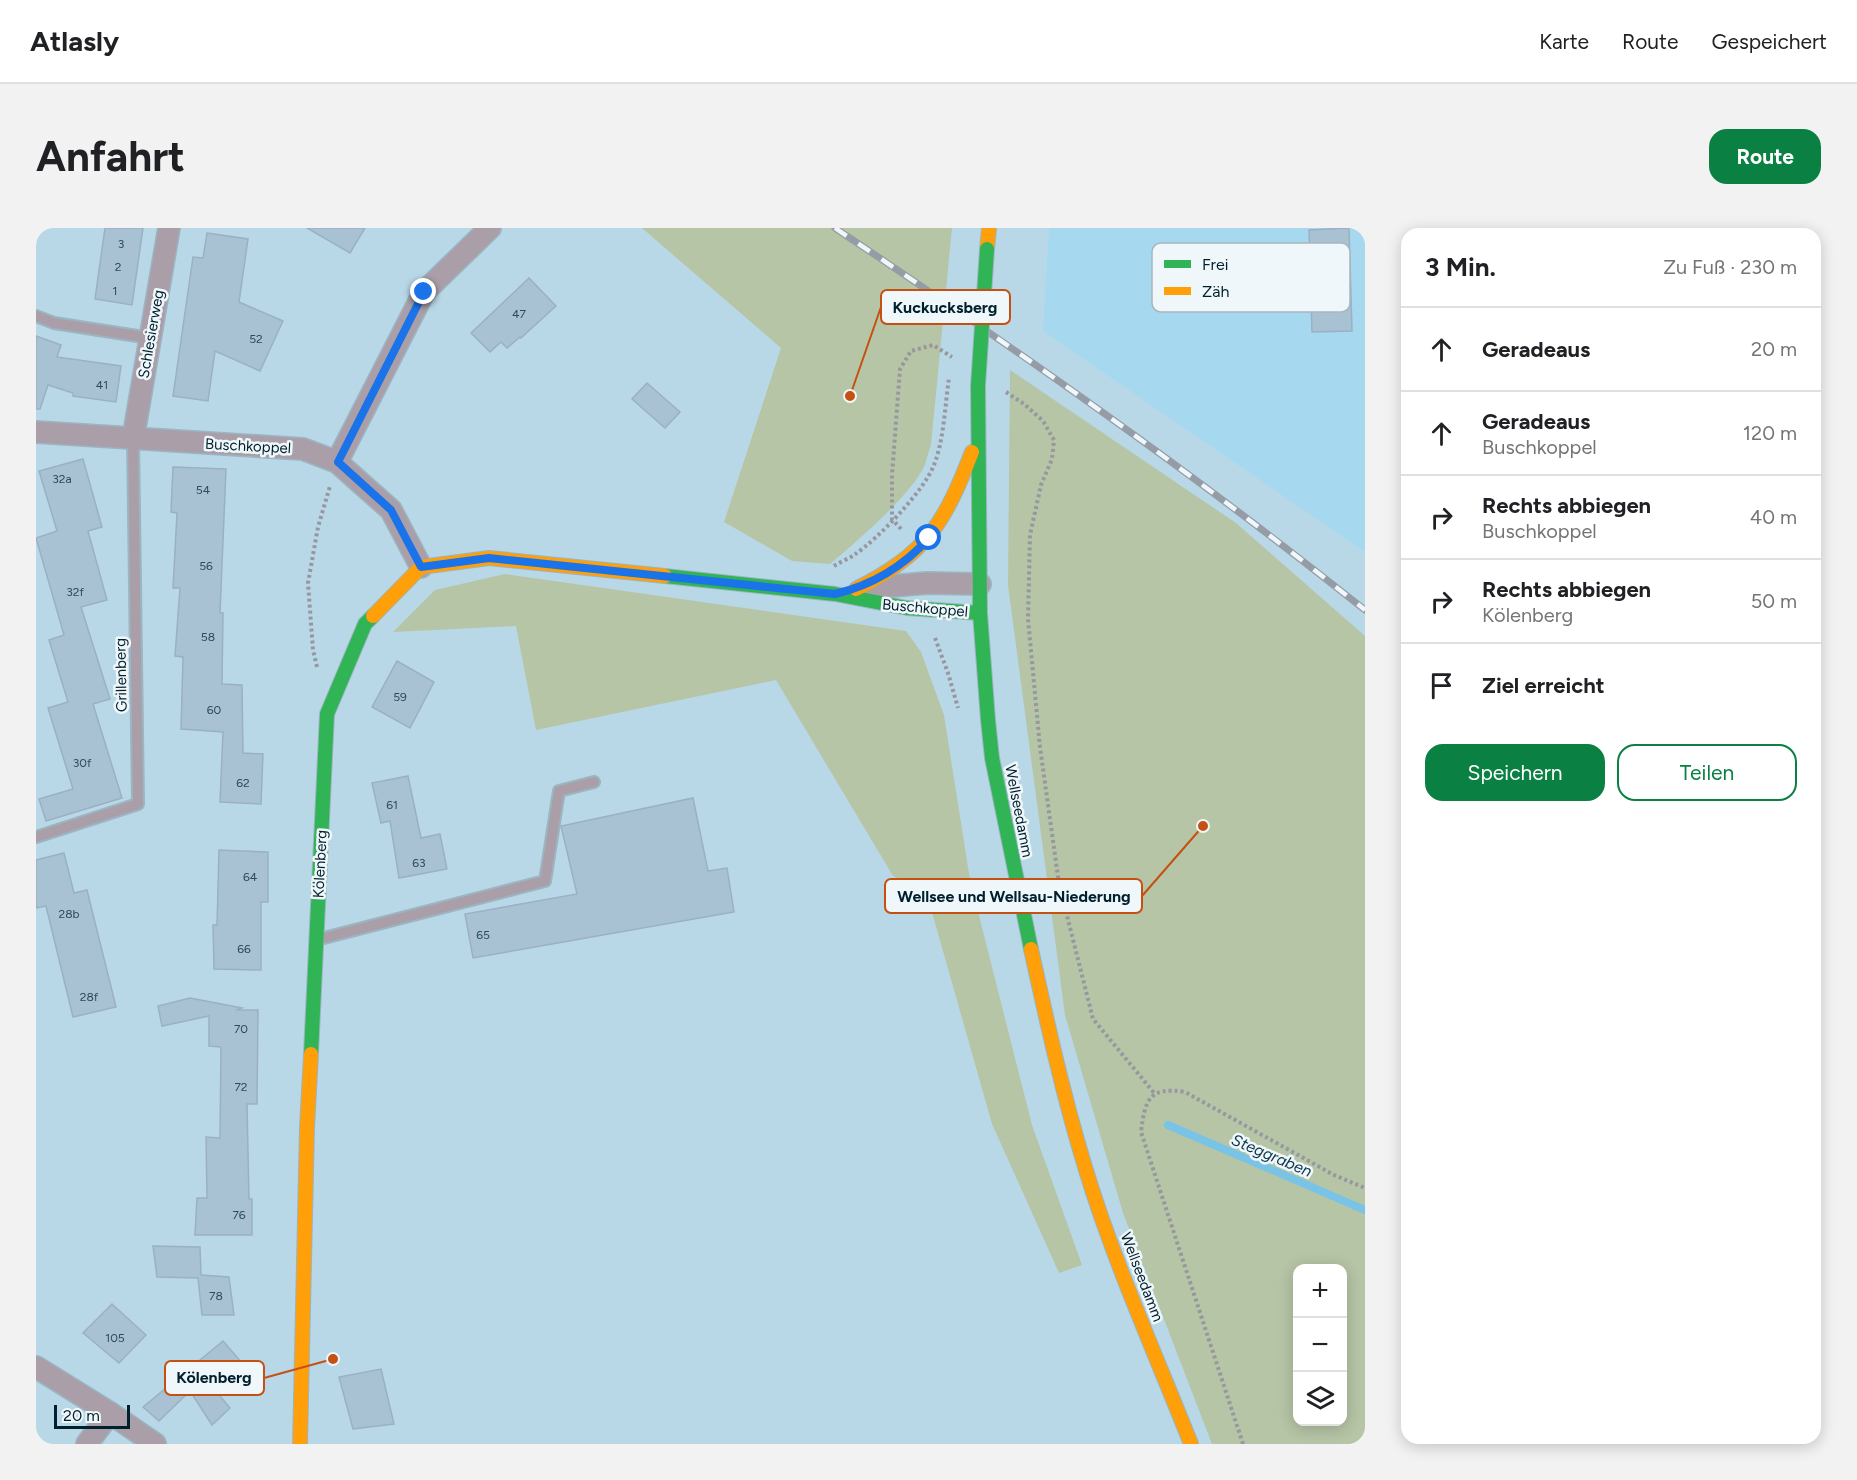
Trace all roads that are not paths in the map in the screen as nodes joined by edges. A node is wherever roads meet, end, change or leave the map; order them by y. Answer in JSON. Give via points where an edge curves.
{"nodes":[{"id":1,"x":169,"y":228,"type":"edge"},
{"id":2,"x":490,"y":228,"type":"edge"},
{"id":3,"x":989,"y":228,"type":"edge"},
{"id":4,"x":36,"y":316,"type":"edge"},
{"id":5,"x":150,"y":338,"type":"junction"},
{"id":6,"x":36,"y":432,"type":"edge"},
{"id":7,"x":978,"y":438,"type":"junction"},
{"id":8,"x":133,"y":439,"type":"junction"},
{"id":9,"x":338,"y":462,"type":"junction"},
{"id":10,"x":421,"y":567,"type":"junction"},
{"id":11,"x":980,"y":584,"type":"junction"},
{"id":12,"x":845,"y":591,"type":"junction"},
{"id":13,"x":980,"y":613,"type":"junction"},
{"id":14,"x":594,"y":782,"type":"dead end"},
{"id":15,"x":36,"y":837,"type":"edge"},
{"id":16,"x":316,"y":940,"type":"junction"},
{"id":17,"x":36,"y":1367,"type":"edge"},
{"id":18,"x":110,"y":1413,"type":"junction"},
{"id":19,"x":87,"y":1444,"type":"edge"},
{"id":20,"x":155,"y":1444,"type":"edge"},
{"id":21,"x":300,"y":1444,"type":"edge"},
{"id":22,"x":1191,"y":1444,"type":"edge"}],
"edges":[{"from":1,"to":5,"type":"street","name":"Schlesierweg"},
{"from":2,"to":9,"type":"street","via":[[424,292]]},
{"from":3,"to":7,"type":"street","name":"Wellseedamm","bridge":true},
{"from":4,"to":5,"type":"lane","via":[[54,323]]},
{"from":5,"to":8,"type":"street","name":"Schlesierweg"},
{"from":6,"to":8,"type":"street","name":"Buschkoppel"},
{"from":7,"to":11,"type":"street","name":"Wellseedamm"},
{"from":7,"to":12,"type":"street","via":[[958,488],[929,538],[898,567]]},
{"from":8,"to":9,"type":"street","name":"Buschkoppel","via":[[303,449]]},
{"from":8,"to":15,"type":"lane","name":"Grillenberg","via":[[138,804]]},
{"from":9,"to":10,"type":"street","name":"Buschkoppel","via":[[391,510]]},
{"from":10,"to":12,"type":"street","name":"Buschkoppel","via":[[489,558]]},
{"from":10,"to":16,"type":"street","name":"Kölenberg","via":[[365,624],[327,714]]},
{"from":11,"to":12,"type":"street","name":"Buschkoppel","via":[[927,583]]},
{"from":11,"to":13,"type":"street","name":"Wellseedamm"},
{"from":12,"to":13,"type":"street","name":"Buschkoppel","via":[[886,605]]},
{"from":13,"to":22,"type":"street","name":"Wellseedamm","via":[[992,758],[1059,1065],[1104,1224]]},
{"from":14,"to":16,"type":"lane","via":[[559,791],[545,881]]},
{"from":16,"to":21,"type":"street","name":"Kölenberg"},
{"from":17,"to":18,"type":"street"},
{"from":18,"to":19,"type":"street"},
{"from":18,"to":20,"type":"street"}]}
